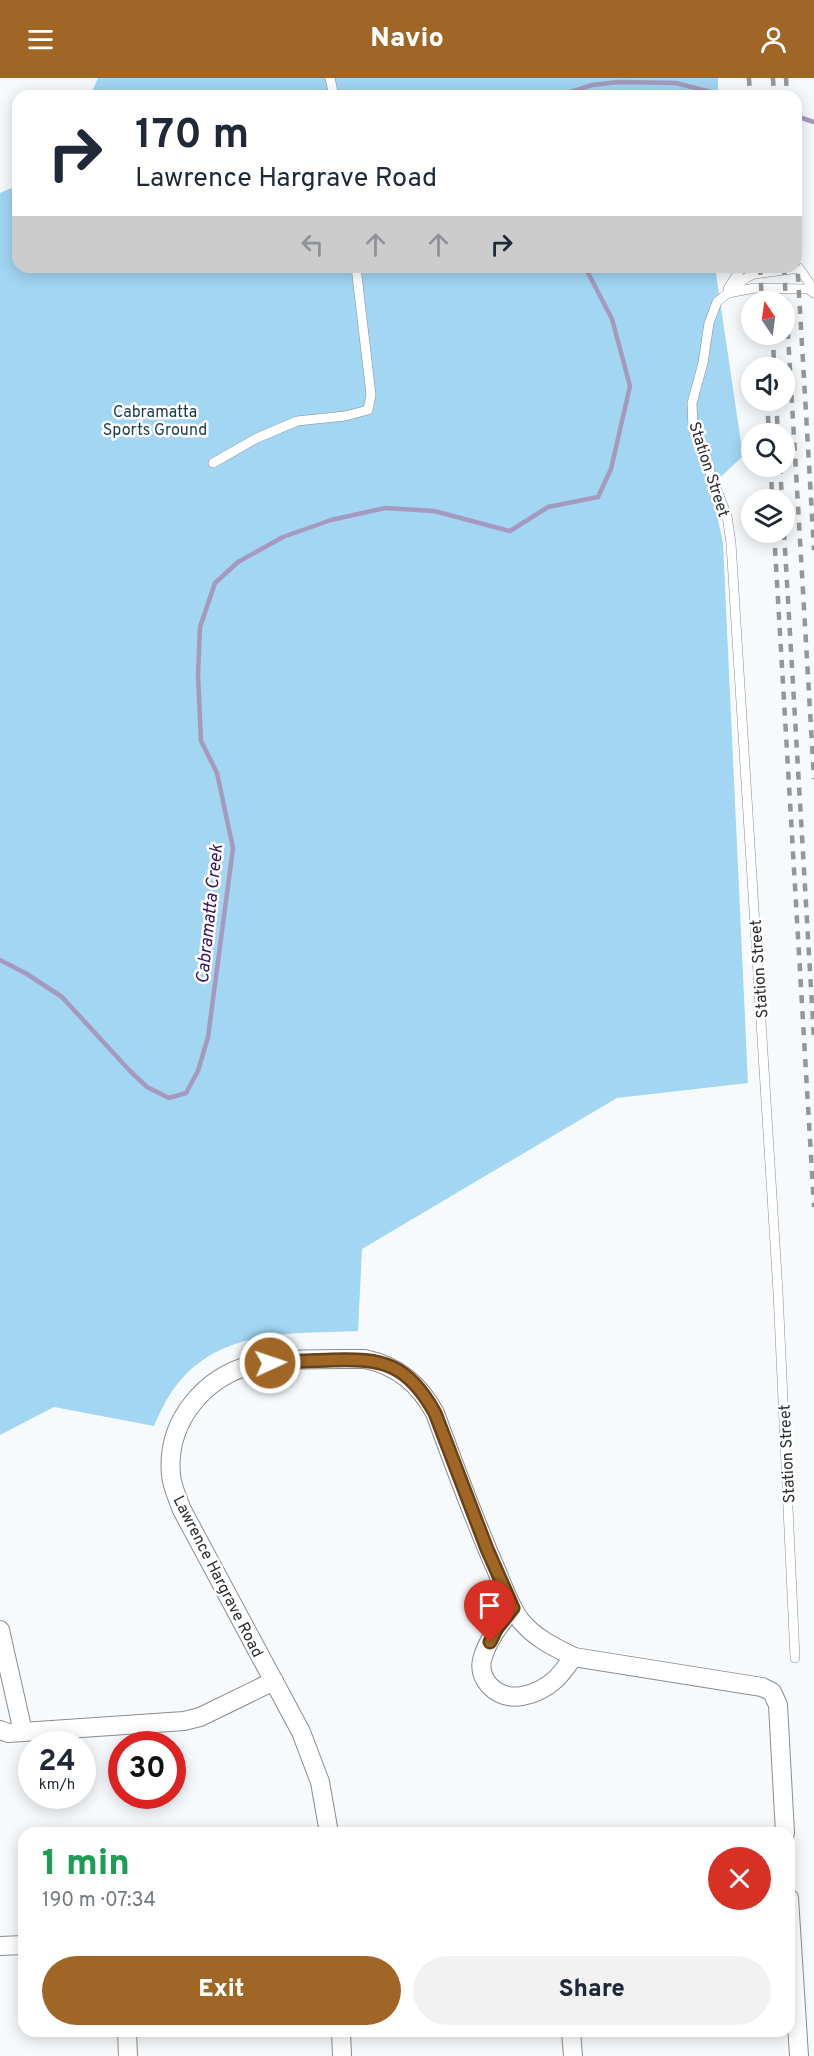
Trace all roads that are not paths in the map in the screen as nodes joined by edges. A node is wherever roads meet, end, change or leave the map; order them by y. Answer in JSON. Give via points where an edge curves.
{"nodes":[{"id":1,"x":357,"y":273,"type":"edge"},
{"id":2,"x":738,"y":273,"type":"edge"},
{"id":3,"x":762,"y":273,"type":"edge"},
{"id":4,"x":802,"y":273,"type":"edge"},
{"id":5,"x":814,"y":291,"type":"edge"},
{"id":6,"x":726,"y":293,"type":"junction"},
{"id":7,"x":213,"y":463,"type":"dead end"},
{"id":8,"x":513,"y":1608,"type":"junction"},
{"id":9,"x":0,"y":1630,"type":"edge"},
{"id":10,"x":574,"y":1657,"type":"junction"},
{"id":11,"x":795,"y":1658,"type":"dead end"},
{"id":12,"x":274,"y":1681,"type":"junction"},
{"id":13,"x":0,"y":1730,"type":"edge"},
{"id":14,"x":22,"y":1731,"type":"edge"},
{"id":15,"x":37,"y":1731,"type":"edge"},
{"id":16,"x":18,"y":1732,"type":"edge"},
{"id":17,"x":327,"y":1827,"type":"edge"},
{"id":18,"x":785,"y":1827,"type":"edge"},
{"id":19,"x":18,"y":1945,"type":"edge"},
{"id":20,"x":0,"y":1946,"type":"edge"},
{"id":21,"x":795,"y":1993,"type":"edge"},
{"id":22,"x":127,"y":2037,"type":"edge"},
{"id":23,"x":341,"y":2037,"type":"edge"},
{"id":24,"x":572,"y":2037,"type":"edge"},
{"id":25,"x":128,"y":2056,"type":"edge"},
{"id":26,"x":342,"y":2056,"type":"edge"},
{"id":27,"x":573,"y":2056,"type":"edge"},
{"id":28,"x":799,"y":2056,"type":"edge"}],
"edges":[{"from":1,"to":7,"type":"lane","via":[[371,395],[368,410],[297,421]]},
{"from":2,"to":6,"type":"lane","name":"Station Street"},
{"from":3,"to":6,"type":"lane","via":[[746,278]]},
{"from":4,"to":5,"type":"lane"},
{"from":5,"to":6,"type":"lane","via":[[755,288]]},
{"from":6,"to":11,"type":"lane","name":"Station Street","via":[[717,302],[709,323],[692,403],[693,428],[727,516],[731,543],[778,1292]]},
{"from":8,"to":10,"type":"street","name":"Lawrence Hargrave Road","via":[[534,1635]]},
{"from":8,"to":10,"type":"street","via":[[497,1628],[482,1661],[484,1679],[498,1693],[507,1697],[529,1695],[555,1679]]},
{"from":8,"to":12,"type":"street","name":"Lawrence Hargrave Road","via":[[435,1413],[413,1382],[396,1370],[365,1359],[243,1368],[215,1381],[185,1412],[172,1451],[171,1477],[182,1510]]},
{"from":9,"to":14,"type":"street"},
{"from":10,"to":18,"type":"street","name":"Lawrence Hargrave Road","via":[[762,1687],[772,1692],[776,1699]]},
{"from":12,"to":15,"type":"street","via":[[217,1710],[184,1721]]},
{"from":12,"to":17,"type":"street","name":"Lawrence Hargrave Road","via":[[314,1764]]},
{"from":13,"to":16,"type":"street"},
{"from":19,"to":20,"type":"street"},
{"from":21,"to":28,"type":"street"},
{"from":22,"to":25,"type":"street"},
{"from":23,"to":26,"type":"street"},
{"from":24,"to":27,"type":"street"}]}
